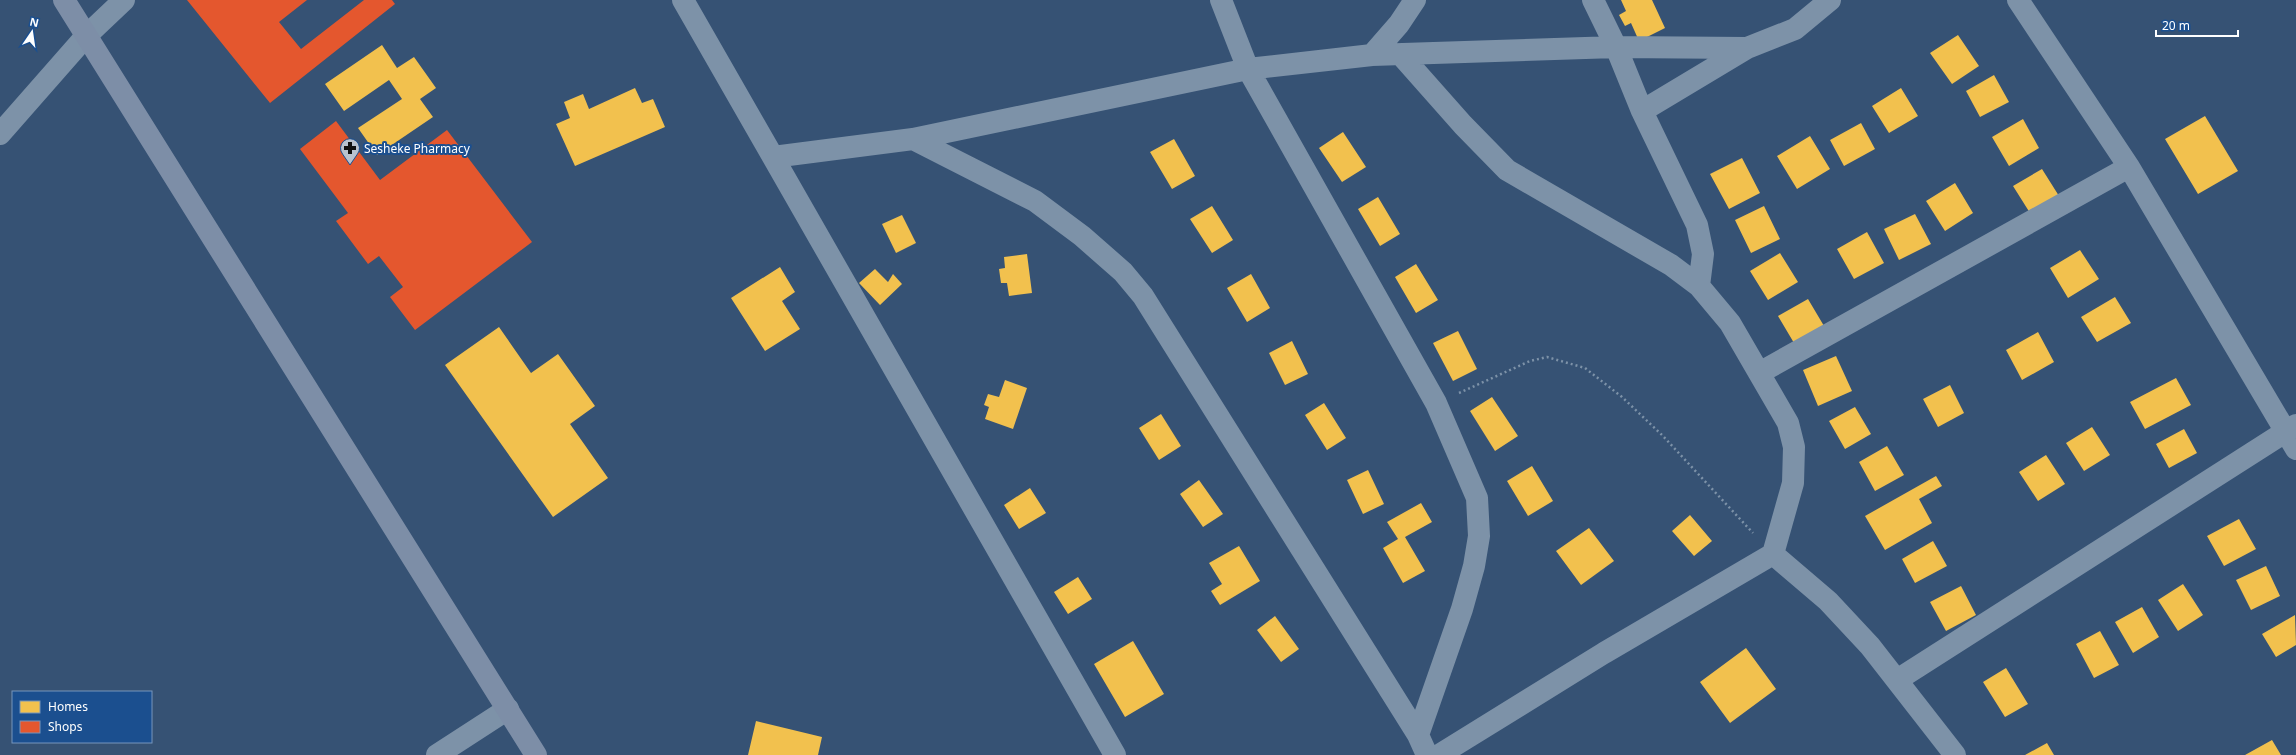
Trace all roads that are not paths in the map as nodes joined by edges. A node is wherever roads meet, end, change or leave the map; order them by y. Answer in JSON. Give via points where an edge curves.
{"nodes":[{"id":1,"x":64,"y":0,"type":"edge"},
{"id":2,"x":124,"y":0,"type":"edge"},
{"id":3,"x":683,"y":0,"type":"edge"},
{"id":4,"x":1221,"y":0,"type":"edge"},
{"id":5,"x":1415,"y":0,"type":"edge"},
{"id":6,"x":1593,"y":0,"type":"edge"},
{"id":7,"x":1830,"y":0,"type":"edge"},
{"id":8,"x":2018,"y":0,"type":"edge"},
{"id":9,"x":86,"y":36,"type":"junction"},
{"id":10,"x":1616,"y":47,"type":"junction"},
{"id":11,"x":1747,"y":48,"type":"junction"},
{"id":12,"x":1372,"y":55,"type":"junction"},
{"id":13,"x":1401,"y":55,"type":"junction"},
{"id":14,"x":1248,"y":69,"type":"junction"},
{"id":15,"x":1642,"y":111,"type":"junction"},
{"id":16,"x":0,"y":134,"type":"edge"},
{"id":17,"x":913,"y":139,"type":"junction"},
{"id":18,"x":773,"y":157,"type":"junction"},
{"id":19,"x":2129,"y":167,"type":"junction"},
{"id":20,"x":1699,"y":286,"type":"junction"},
{"id":21,"x":1759,"y":373,"type":"junction"},
{"id":22,"x":2293,"y":435,"type":"edge"},
{"id":23,"x":1773,"y":554,"type":"junction"},
{"id":24,"x":1897,"y":680,"type":"junction"},
{"id":25,"x":508,"y":709,"type":"junction"},
{"id":26,"x":1418,"y":735,"type":"junction"},
{"id":27,"x":437,"y":755,"type":"edge"},
{"id":28,"x":536,"y":755,"type":"edge"},
{"id":29,"x":1115,"y":755,"type":"edge"},
{"id":30,"x":1427,"y":755,"type":"edge"},
{"id":31,"x":1439,"y":755,"type":"edge"},
{"id":32,"x":1954,"y":755,"type":"edge"}],
"edges":[{"from":1,"to":9,"type":"main road"},
{"from":2,"to":9,"type":"street"},
{"from":3,"to":18,"type":"street"},
{"from":4,"to":14,"type":"street"},
{"from":5,"to":12,"type":"street","via":[[1399,24]]},
{"from":6,"to":10,"type":"street"},
{"from":7,"to":11,"type":"street","via":[[1796,28]]},
{"from":8,"to":19,"type":"street"},
{"from":9,"to":16,"type":"street"},
{"from":9,"to":25,"type":"main road"},
{"from":10,"to":11,"type":"street"},
{"from":10,"to":13,"type":"street"},
{"from":10,"to":15,"type":"street"},
{"from":11,"to":15,"type":"street"},
{"from":12,"to":13,"type":"street"},
{"from":12,"to":14,"type":"street"},
{"from":13,"to":20,"type":"street","via":[[1463,126],[1507,170],[1620,234],[1671,265]]},
{"from":14,"to":17,"type":"street"},
{"from":14,"to":26,"type":"street","via":[[1436,403],[1477,498],[1479,536],[1474,566],[1462,609]]},
{"from":15,"to":20,"type":"street","via":[[1697,225],[1703,254]]},
{"from":17,"to":18,"type":"street"},
{"from":17,"to":26,"type":"street","via":[[1035,201],[1082,236],[1123,272],[1143,296]]},
{"from":18,"to":29,"type":"street"},
{"from":19,"to":21,"type":"street"},
{"from":19,"to":22,"type":"street"},
{"from":20,"to":21,"type":"street","via":[[1730,323]]},
{"from":21,"to":23,"type":"street","via":[[1788,423],[1794,447],[1793,483]]},
{"from":22,"to":24,"type":"street"},
{"from":23,"to":24,"type":"street","via":[[1828,601],[1870,646]]},
{"from":23,"to":31,"type":"street","via":[[1604,652]]},
{"from":24,"to":32,"type":"street"},
{"from":25,"to":27,"type":"street"},
{"from":25,"to":28,"type":"main road"},
{"from":26,"to":30,"type":"street"}]}
